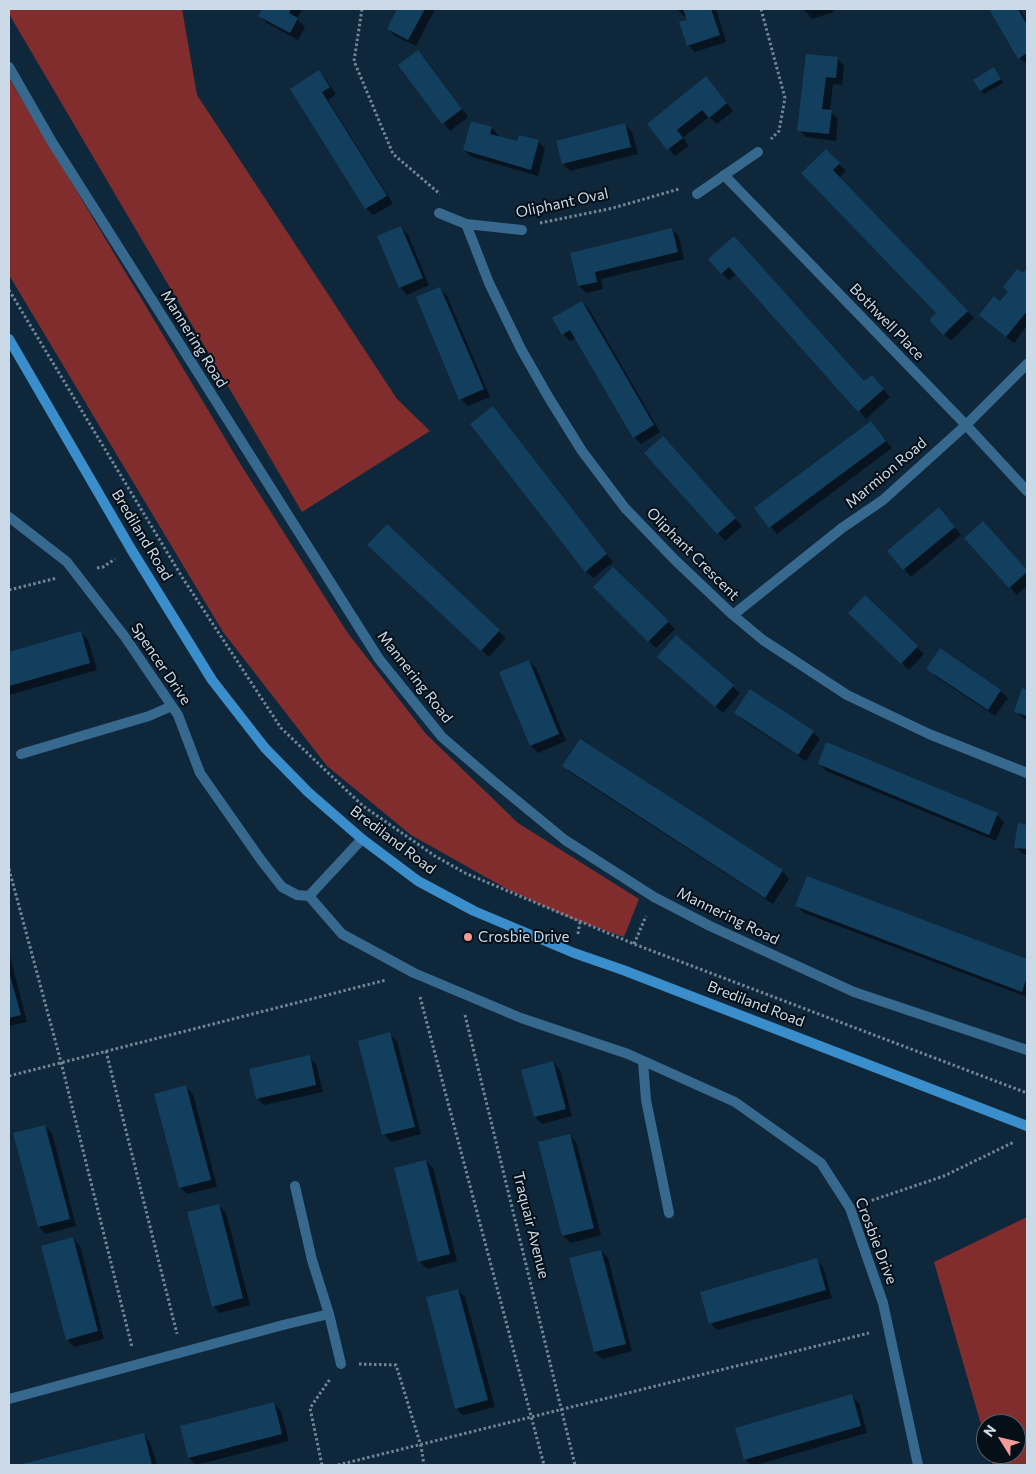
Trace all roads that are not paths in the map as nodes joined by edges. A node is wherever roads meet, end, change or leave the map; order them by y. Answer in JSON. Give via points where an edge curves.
{"nodes":[{"id":1,"x":9,"y":67,"type":"edge"},
{"id":2,"x":758,"y":152,"type":"road end"},
{"id":3,"x":724,"y":175,"type":"junction"},
{"id":4,"x":697,"y":194,"type":"road end"},
{"id":5,"x":439,"y":213,"type":"road end"},
{"id":6,"x":466,"y":224,"type":"junction"},
{"id":7,"x":522,"y":230,"type":"road end"},
{"id":8,"x":9,"y":339,"type":"edge"},
{"id":9,"x":1027,"y":364,"type":"edge"},
{"id":10,"x":966,"y":425,"type":"junction"},
{"id":11,"x":1027,"y":491,"type":"edge"},
{"id":12,"x":9,"y":517,"type":"edge"},
{"id":13,"x":733,"y":614,"type":"junction"},
{"id":14,"x":172,"y":706,"type":"junction"},
{"id":15,"x":21,"y":754,"type":"dead end"},
{"id":16,"x":1027,"y":773,"type":"edge"},
{"id":17,"x":362,"y":840,"type":"junction"},
{"id":18,"x":309,"y":896,"type":"junction"},
{"id":19,"x":1027,"y":1050,"type":"edge"},
{"id":20,"x":643,"y":1061,"type":"junction"},
{"id":21,"x":1027,"y":1126,"type":"edge"},
{"id":22,"x":295,"y":1186,"type":"dead end"},
{"id":23,"x":669,"y":1213,"type":"dead end"},
{"id":24,"x":328,"y":1314,"type":"junction"},
{"id":25,"x":341,"y":1364,"type":"road end"},
{"id":26,"x":9,"y":1399,"type":"edge"},
{"id":27,"x":918,"y":1465,"type":"edge"}],
"edges":[{"from":1,"to":19,"type":"street","name":"Mannering Road","via":[[52,142],[378,659],[442,737],[565,840],[654,896],[710,926],[854,992]]},
{"from":2,"to":3,"type":"street"},
{"from":3,"to":4,"type":"street"},
{"from":3,"to":10,"type":"street","name":"Bothwell Place"},
{"from":5,"to":6,"type":"street","name":"Oliphant Oval"},
{"from":6,"to":7,"type":"street","name":"Oliphant Oval"},
{"from":6,"to":13,"type":"street","name":"Oliphant Crescent","via":[[489,283],[521,350],[582,451],[625,508]]},
{"from":8,"to":17,"type":"street","name":"Brediland Road","via":[[212,680],[265,748]]},
{"from":9,"to":10,"type":"street","name":"Marmion Road"},
{"from":10,"to":11,"type":"street","name":"Bothwell Place"},
{"from":10,"to":13,"type":"street","name":"Marmion Road","via":[[882,500]]},
{"from":12,"to":14,"type":"street","name":"Spencer Drive","via":[[67,562],[125,637]]},
{"from":13,"to":16,"type":"street","name":"Oliphant Crescent","via":[[763,640],[846,695],[929,734]]},
{"from":14,"to":15,"type":"street","via":[[149,716]]},
{"from":14,"to":18,"type":"street","name":"Spencer Drive","via":[[200,773],[261,860],[282,887],[297,895]]},
{"from":17,"to":18,"type":"street"},
{"from":17,"to":21,"type":"street","name":"Brediland Road","via":[[418,881],[474,911],[574,953]]},
{"from":18,"to":20,"type":"street","name":"Crosbie Drive","via":[[342,934],[414,973],[521,1018]]},
{"from":20,"to":23,"type":"street","via":[[646,1100]]},
{"from":20,"to":27,"type":"street","name":"Crosbie Drive","via":[[735,1102],[821,1163],[850,1208],[883,1302]]},
{"from":22,"to":24,"type":"street"},
{"from":24,"to":25,"type":"street"},
{"from":24,"to":26,"type":"street"}]}
